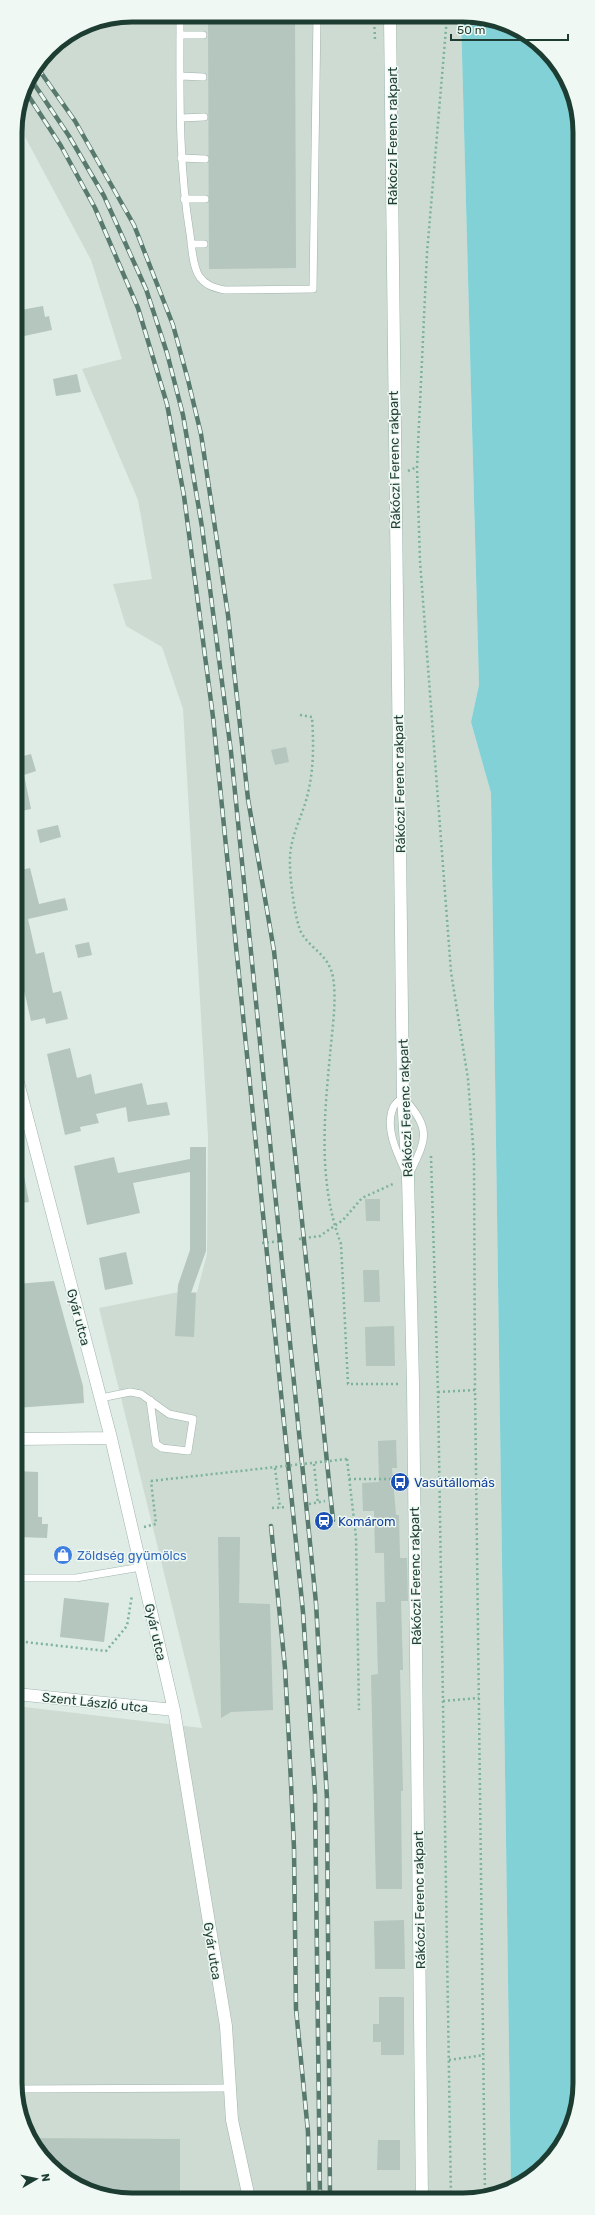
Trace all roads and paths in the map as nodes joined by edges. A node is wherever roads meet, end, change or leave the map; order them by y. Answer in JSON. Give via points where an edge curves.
{"nodes":[{"id":1,"x":180,"y":22,"type":"edge"},
{"id":2,"x":317,"y":22,"type":"edge"},
{"id":3,"x":390,"y":22,"type":"edge"},
{"id":4,"x":447,"y":22,"type":"edge"},
{"id":5,"x":180,"y":35,"type":"junction"},
{"id":6,"x":203,"y":35,"type":"dead end"},
{"id":7,"x":181,"y":76,"type":"junction"},
{"id":8,"x":203,"y":77,"type":"dead end"},
{"id":9,"x":181,"y":118,"type":"junction"},
{"id":10,"x":204,"y":118,"type":"dead end"},
{"id":11,"x":181,"y":158,"type":"junction"},
{"id":12,"x":204,"y":159,"type":"dead end"},
{"id":13,"x":184,"y":199,"type":"junction"},
{"id":14,"x":205,"y":199,"type":"dead end"},
{"id":15,"x":191,"y":244,"type":"junction"},
{"id":16,"x":204,"y":244,"type":"dead end"},
{"id":17,"x":300,"y":716,"type":"dead end"},
{"id":18,"x":403,"y":1096,"type":"junction"},
{"id":19,"x":22,"y":1098,"type":"edge"},
{"id":20,"x":424,"y":1129,"type":"junction"},
{"id":21,"x":408,"y":1177,"type":"junction"},
{"id":22,"x":334,"y":1226,"type":"junction"},
{"id":23,"x":299,"y":1239,"type":"dead end"},
{"id":24,"x":283,"y":1240,"type":"dead end"},
{"id":25,"x":262,"y":1243,"type":"dead end"},
{"id":26,"x":413,"y":1384,"type":"junction"},
{"id":27,"x":475,"y":1390,"type":"junction"},
{"id":28,"x":438,"y":1392,"type":"junction"},
{"id":29,"x":100,"y":1398,"type":"junction"},
{"id":30,"x":150,"y":1400,"type":"junction"},
{"id":31,"x":111,"y":1438,"type":"junction"},
{"id":32,"x":22,"y":1439,"type":"edge"},
{"id":33,"x":314,"y":1464,"type":"junction"},
{"id":34,"x":275,"y":1468,"type":"junction"},
{"id":35,"x":349,"y":1479,"type":"junction"},
{"id":36,"x":397,"y":1479,"type":"dead end"},
{"id":37,"x":326,"y":1501,"type":"dead end"},
{"id":38,"x":318,"y":1503,"type":"junction"},
{"id":39,"x":309,"y":1504,"type":"dead end"},
{"id":40,"x":288,"y":1507,"type":"dead end"},
{"id":41,"x":272,"y":1508,"type":"dead end"},
{"id":42,"x":280,"y":1508,"type":"junction"},
{"id":43,"x":156,"y":1524,"type":"dead end"},
{"id":44,"x":141,"y":1567,"type":"junction"},
{"id":45,"x":22,"y":1578,"type":"edge"},
{"id":46,"x":22,"y":1642,"type":"edge"},
{"id":47,"x":22,"y":1695,"type":"edge"},
{"id":48,"x":479,"y":1698,"type":"junction"},
{"id":49,"x":443,"y":1701,"type":"junction"},
{"id":50,"x":174,"y":1710,"type":"junction"},
{"id":51,"x":359,"y":1710,"type":"dead end"},
{"id":52,"x":484,"y":2055,"type":"junction"},
{"id":53,"x":449,"y":2060,"type":"junction"},
{"id":54,"x":22,"y":2088,"type":"edge"},
{"id":55,"x":230,"y":2088,"type":"junction"},
{"id":56,"x":485,"y":2191,"type":"edge"},
{"id":57,"x":248,"y":2193,"type":"edge"},
{"id":58,"x":422,"y":2193,"type":"edge"},
{"id":59,"x":451,"y":2193,"type":"edge"}],
"edges":[{"from":1,"to":5,"type":"lane"},
{"from":2,"to":15,"type":"lane","via":[[313,288],[213,288],[199,276]]},
{"from":3,"to":18,"type":"street","name":"Rákóczi Ferenc rakpart"},
{"from":4,"to":27,"type":"path","via":[[427,253],[417,467],[420,561],[451,972],[468,1079],[474,1158]]},
{"from":5,"to":6,"type":"lane"},
{"from":5,"to":7,"type":"lane"},
{"from":7,"to":8,"type":"lane"},
{"from":7,"to":9,"type":"lane"},
{"from":9,"to":10,"type":"lane"},
{"from":9,"to":11,"type":"lane"},
{"from":11,"to":12,"type":"lane"},
{"from":11,"to":13,"type":"lane"},
{"from":13,"to":14,"type":"lane"},
{"from":13,"to":15,"type":"lane"},
{"from":15,"to":16,"type":"lane"},
{"from":17,"to":22,"type":"path","via":[[312,717],[313,761],[304,806],[291,844],[290,860],[298,928],[329,963],[332,977],[334,1016],[323,1139]]},
{"from":18,"to":20,"type":"lane","via":[[416,1112]]},
{"from":18,"to":21,"type":"street","name":"Rákóczi Ferenc rakpart"},
{"from":19,"to":29,"type":"street","name":"Gyár utca"},
{"from":20,"to":21,"type":"lane","via":[[423,1145]]},
{"from":20,"to":28,"type":"path","via":[[430,1149]]},
{"from":21,"to":22,"type":"path","via":[[362,1198]]},
{"from":21,"to":26,"type":"street","name":"Rákóczi Ferenc rakpart"},
{"from":22,"to":23,"type":"path","via":[[320,1236]]},
{"from":22,"to":26,"type":"path","via":[[341,1244],[348,1384]]},
{"from":24,"to":25,"type":"path"},
{"from":26,"to":58,"type":"street","name":"Rákóczi Ferenc rakpart"},
{"from":27,"to":28,"type":"path"},
{"from":27,"to":48,"type":"path"},
{"from":28,"to":49,"type":"path"},
{"from":29,"to":30,"type":"lane","via":[[130,1392],[141,1394]]},
{"from":29,"to":31,"type":"street","name":"Gyár utca"},
{"from":30,"to":30,"type":"lane","via":[[168,1414],[193,1419],[188,1451],[162,1448],[156,1444]]},
{"from":31,"to":32,"type":"street"},
{"from":31,"to":44,"type":"street","name":"Gyár utca"},
{"from":33,"to":34,"type":"path","bridge":true},
{"from":33,"to":35,"type":"path","bridge":true,"via":[[347,1459]]},
{"from":33,"to":38,"type":"path"},
{"from":34,"to":42,"type":"path"},
{"from":34,"to":43,"type":"path","bridge":true,"via":[[151,1481]]},
{"from":35,"to":36,"type":"path"},
{"from":35,"to":51,"type":"path","via":[[356,1537]]},
{"from":37,"to":38,"type":"path"},
{"from":38,"to":39,"type":"path"},
{"from":40,"to":42,"type":"path"},
{"from":41,"to":42,"type":"path"},
{"from":44,"to":45,"type":"lane","via":[[76,1578]]},
{"from":44,"to":46,"type":"path","via":[[126,1626],[106,1651]]},
{"from":44,"to":50,"type":"street","name":"Gyár utca"},
{"from":47,"to":50,"type":"street","name":"Szent László utca"},
{"from":48,"to":49,"type":"path"},
{"from":48,"to":52,"type":"path"},
{"from":49,"to":53,"type":"path"},
{"from":50,"to":55,"type":"street","name":"Gyár utca","via":[[226,2026]]},
{"from":52,"to":53,"type":"path"},
{"from":52,"to":56,"type":"path"},
{"from":53,"to":59,"type":"path"},
{"from":54,"to":55,"type":"lane"},
{"from":55,"to":57,"type":"street","name":"Gyár utca","via":[[235,2139]]}]}
